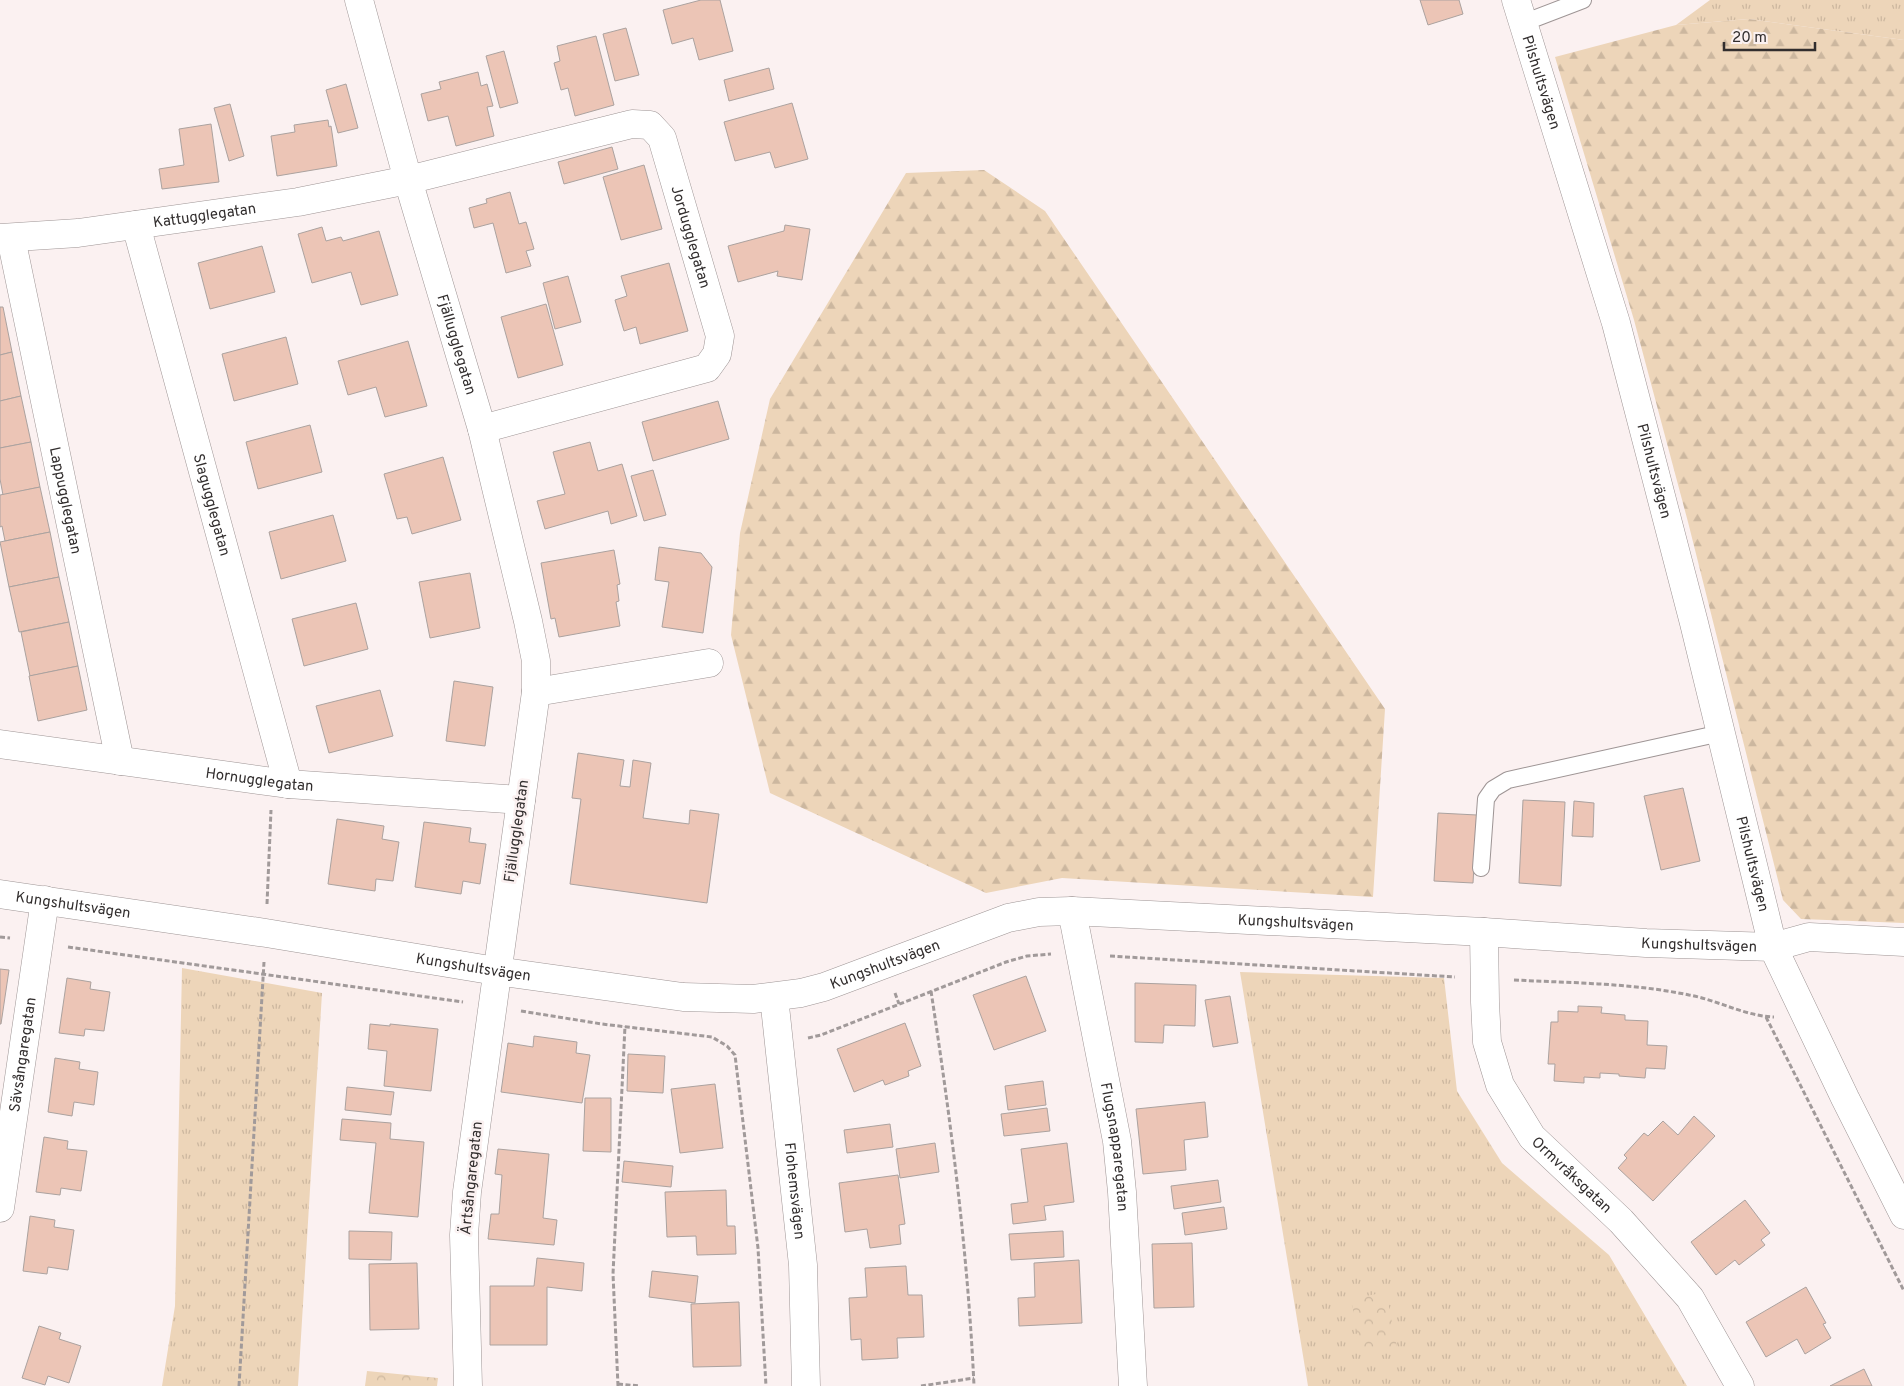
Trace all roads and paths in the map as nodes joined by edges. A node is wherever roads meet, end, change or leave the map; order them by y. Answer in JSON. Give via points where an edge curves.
{"nodes":[{"id":1,"x":359,"y":0,"type":"edge"},
{"id":2,"x":1583,"y":0,"type":"edge"},
{"id":3,"x":1519,"y":7,"type":"edge"},
{"id":4,"x":408,"y":180,"type":"junction"},
{"id":5,"x":136,"y":226,"type":"junction"},
{"id":6,"x":6,"y":238,"type":"edge"},
{"id":7,"x":482,"y":429,"type":"junction"},
{"id":8,"x":709,"y":663,"type":"dead end"},
{"id":9,"x":536,"y":692,"type":"junction"},
{"id":10,"x":1721,"y":733,"type":"junction"},
{"id":11,"x":0,"y":744,"type":"edge"},
{"id":12,"x":120,"y":761,"type":"junction"},
{"id":13,"x":280,"y":783,"type":"junction"},
{"id":14,"x":521,"y":800,"type":"junction"},
{"id":15,"x":1481,"y":868,"type":"dead end"},
{"id":16,"x":0,"y":894,"type":"edge"},
{"id":17,"x":45,"y":900,"type":"junction"},
{"id":18,"x":1072,"y":911,"type":"junction"},
{"id":19,"x":1484,"y":932,"type":"junction"},
{"id":20,"x":266,"y":933,"type":"junction"},
{"id":21,"x":1904,"y":942,"type":"edge"},
{"id":22,"x":1773,"y":947,"type":"junction"},
{"id":23,"x":1048,"y":954,"type":"junction"},
{"id":24,"x":1080,"y":955,"type":"junction"},
{"id":25,"x":1050,"y":963,"type":"dead end"},
{"id":26,"x":496,"y":971,"type":"junction"},
{"id":27,"x":1484,"y":979,"type":"junction"},
{"id":28,"x":893,"y":989,"type":"dead end"},
{"id":29,"x":931,"y":991,"type":"junction"},
{"id":30,"x":774,"y":997,"type":"junction"},
{"id":31,"x":899,"y":1004,"type":"junction"},
{"id":32,"x":625,"y":1026,"type":"dead end"},
{"id":33,"x":780,"y":1043,"type":"junction"},
{"id":34,"x":0,"y":1208,"type":"edge"},
{"id":35,"x":1904,"y":1215,"type":"edge"},
{"id":36,"x":1904,"y":1291,"type":"edge"},
{"id":37,"x":974,"y":1378,"type":"junction"},
{"id":38,"x":618,"y":1385,"type":"edge"},
{"id":39,"x":240,"y":1386,"type":"edge"},
{"id":40,"x":468,"y":1386,"type":"edge"},
{"id":41,"x":640,"y":1386,"type":"edge"},
{"id":42,"x":806,"y":1386,"type":"edge"},
{"id":43,"x":921,"y":1386,"type":"edge"},
{"id":44,"x":974,"y":1386,"type":"edge"},
{"id":45,"x":1133,"y":1386,"type":"edge"},
{"id":46,"x":1740,"y":1386,"type":"edge"}],
"edges":[{"from":1,"to":4,"type":"street","name":"Fjällugglegatan"},
{"from":2,"to":3,"type":"lane"},
{"from":3,"to":10,"type":"street","name":"Pilshultsvägen","via":[[1616,323]]},
{"from":4,"to":5,"type":"street","name":"Kattugglegatan","via":[[298,202]]},
{"from":4,"to":7,"type":"street","name":"Fjällugglegatan"},
{"from":4,"to":7,"type":"street","name":"Jordugglegatan","via":[[632,124],[650,125],[662,138],[720,336],[717,354],[707,368]]},
{"from":5,"to":6,"type":"street","name":"Kattugglegatan"},
{"from":5,"to":13,"type":"street","name":"Slagugglegatan"},
{"from":6,"to":12,"type":"street","name":"Lappugglegatan"},
{"from":7,"to":9,"type":"street","name":"Fjällugglegatan","via":[[528,621],[536,661]]},
{"from":8,"to":9,"type":"street"},
{"from":9,"to":14,"type":"street","name":"Fjällugglegatan"},
{"from":10,"to":15,"type":"lane","via":[[1508,780],[1493,789],[1486,800]]},
{"from":10,"to":22,"type":"street","name":"Pilshultsvägen"},
{"from":11,"to":12,"type":"street","name":"Hornugglegatan"},
{"from":12,"to":13,"type":"street","name":"Hornugglegatan"},
{"from":13,"to":14,"type":"street","name":"Hornugglegatan"},
{"from":13,"to":20,"type":"path"},
{"from":14,"to":26,"type":"street","name":"Fjällugglegatan"},
{"from":16,"to":17,"type":"street","name":"Kungshultsvägen"},
{"from":17,"to":20,"type":"street","name":"Kungshultsvägen"},
{"from":17,"to":34,"type":"street","name":"Sävsångaregatan"},
{"from":18,"to":19,"type":"street","name":"Kungshultsvägen"},
{"from":18,"to":24,"type":"street","name":"Flugsnapparegatan"},
{"from":18,"to":30,"type":"street","name":"Kungshultsvägen","via":[[1039,912],[1008,918],[824,987]]},
{"from":19,"to":22,"type":"street","name":"Kungshultsvägen","via":[[1646,944]]},
{"from":19,"to":27,"type":"street","name":"Ormvråksgatan"},
{"from":20,"to":26,"type":"street","name":"Kungshultsvägen"},
{"from":20,"to":39,"type":"path"},
{"from":21,"to":22,"type":"street","via":[[1809,937]]},
{"from":22,"to":35,"type":"street","name":"Pilshultsvägen"},
{"from":23,"to":24,"type":"path"},
{"from":23,"to":25,"type":"path"},
{"from":23,"to":29,"type":"path","via":[[1006,962]]},
{"from":24,"to":27,"type":"path"},
{"from":24,"to":45,"type":"street","name":"Flugsnapparegatan","via":[[1117,1141]]},
{"from":26,"to":30,"type":"street","name":"Kungshultsvägen","via":[[682,997],[728,1000]]},
{"from":26,"to":40,"type":"street","name":"Ärtsångaregatan","via":[[464,1235]]},
{"from":27,"to":36,"type":"path","via":[[1666,991],[1766,1017]]},
{"from":27,"to":46,"type":"street","name":"Ormvråksgatan","via":[[1487,1042],[1500,1085],[1532,1137],[1621,1221],[1690,1298]]},
{"from":28,"to":31,"type":"path"},
{"from":29,"to":31,"type":"path"},
{"from":29,"to":37,"type":"path","via":[[950,1114]]},
{"from":30,"to":33,"type":"street","name":"Flohemsvägen"},
{"from":31,"to":33,"type":"path","via":[[821,1034]]},
{"from":32,"to":38,"type":"path","via":[[613,1274]]},
{"from":33,"to":42,"type":"street","name":"Flohemsvägen","via":[[803,1265]]},
{"from":37,"to":43,"type":"path"},
{"from":37,"to":44,"type":"path"},
{"from":38,"to":41,"type":"path"}]}
